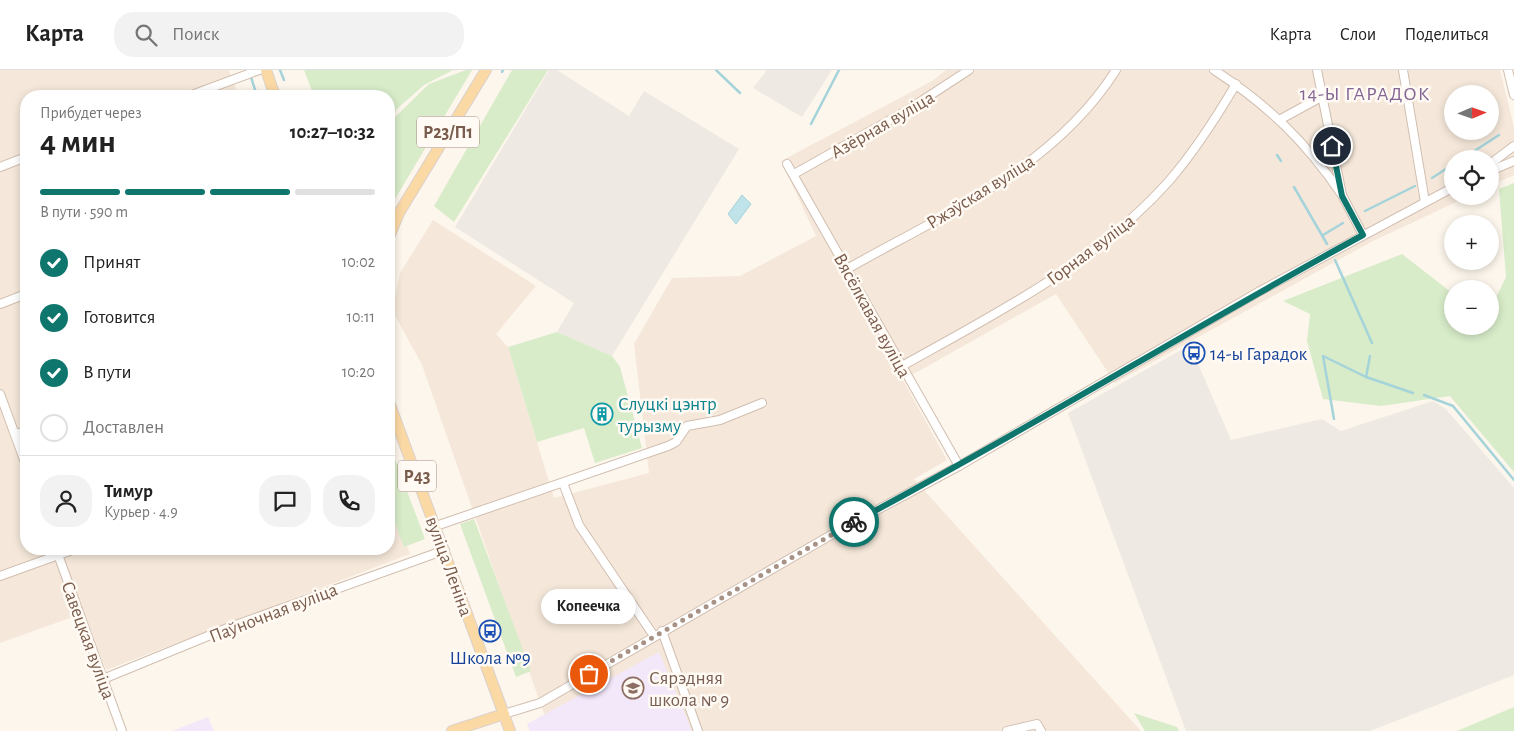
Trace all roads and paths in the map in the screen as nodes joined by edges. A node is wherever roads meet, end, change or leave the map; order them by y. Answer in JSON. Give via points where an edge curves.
{"nodes":[{"id":1,"x":258,"y":70,"type":"edge"},
{"id":2,"x":266,"y":70,"type":"edge"},
{"id":3,"x":486,"y":70,"type":"edge"},
{"id":4,"x":969,"y":70,"type":"edge"},
{"id":5,"x":1116,"y":70,"type":"edge"},
{"id":6,"x":1214,"y":70,"type":"edge"},
{"id":7,"x":1318,"y":70,"type":"edge"},
{"id":8,"x":1403,"y":70,"type":"edge"},
{"id":9,"x":1508,"y":70,"type":"edge"},
{"id":10,"x":1236,"y":84,"type":"junction"},
{"id":11,"x":206,"y":90,"type":"edge"},
{"id":12,"x":273,"y":90,"type":"edge"},
{"id":13,"x":1514,"y":95,"type":"edge"},
{"id":14,"x":1323,"y":96,"type":"junction"},
{"id":15,"x":1281,"y":119,"type":"junction"},
{"id":16,"x":1514,"y":146,"type":"edge"},
{"id":17,"x":1499,"y":157,"type":"edge"},
{"id":18,"x":20,"y":159,"type":"edge"},
{"id":19,"x":1514,"y":162,"type":"edge"},
{"id":20,"x":787,"y":164,"type":"dead end"},
{"id":21,"x":0,"y":167,"type":"edge"},
{"id":22,"x":1499,"y":168,"type":"edge"},
{"id":23,"x":794,"y":174,"type":"junction"},
{"id":24,"x":1444,"y":192,"type":"edge"},
{"id":25,"x":1342,"y":196,"type":"junction"},
{"id":26,"x":1425,"y":202,"type":"junction"},
{"id":27,"x":398,"y":213,"type":"junction"},
{"id":28,"x":395,"y":215,"type":"edge"},
{"id":29,"x":395,"y":221,"type":"edge"},
{"id":30,"x":1363,"y":235,"type":"junction"},
{"id":31,"x":847,"y":269,"type":"junction"},
{"id":32,"x":20,"y":296,"type":"edge"},
{"id":33,"x":0,"y":304,"type":"edge"},
{"id":34,"x":902,"y":366,"type":"junction"},
{"id":35,"x":0,"y":394,"type":"edge"},
{"id":36,"x":762,"y":403,"type":"dead end"},
{"id":37,"x":20,"y":432,"type":"edge"},
{"id":38,"x":395,"y":432,"type":"edge"},
{"id":39,"x":16,"y":434,"type":"junction"},
{"id":40,"x":20,"y":446,"type":"edge"},
{"id":41,"x":959,"y":466,"type":"junction"},
{"id":42,"x":563,"y":483,"type":"junction"},
{"id":43,"x":436,"y":526,"type":"junction"},
{"id":44,"x":445,"y":550,"type":"junction"},
{"id":45,"x":50,"y":555,"type":"edge"},
{"id":46,"x":58,"y":555,"type":"edge"},
{"id":47,"x":0,"y":576,"type":"edge"},
{"id":48,"x":662,"y":631,"type":"junction"},
{"id":49,"x":654,"y":636,"type":"junction"},
{"id":50,"x":102,"y":679,"type":"junction"},
{"id":51,"x":504,"y":714,"type":"junction"},
{"id":52,"x":122,"y":731,"type":"edge"},
{"id":53,"x":452,"y":731,"type":"edge"},
{"id":54,"x":510,"y":731,"type":"edge"},
{"id":55,"x":698,"y":731,"type":"edge"},
{"id":56,"x":1007,"y":731,"type":"edge"},
{"id":57,"x":1041,"y":731,"type":"edge"}],
"edges":[{"from":1,"to":11,"type":"street"},
{"from":2,"to":12,"type":"main road"},
{"from":3,"to":27,"type":"main road","number":"Р23/П1"},
{"from":4,"to":23,"type":"street","name":"Азёрная вуліца","via":[[906,112]]},
{"from":5,"to":31,"type":"street","name":"Ржэўская вуліца","via":[[1082,114],[1018,172]]},
{"from":6,"to":10,"type":"street"},
{"from":7,"to":14,"type":"street"},
{"from":8,"to":26,"type":"street"},
{"from":9,"to":13,"type":"street"},
{"from":10,"to":15,"type":"street"},
{"from":10,"to":34,"type":"street","name":"Горная вуліца","via":[[1199,143],[1170,180],[1114,234],[1015,303]]},
{"from":14,"to":15,"type":"street"},
{"from":14,"to":25,"type":"street"},
{"from":15,"to":25,"type":"street"},
{"from":16,"to":17,"type":"street"},
{"from":18,"to":21,"type":"street"},
{"from":19,"to":22,"type":"street"},
{"from":20,"to":23,"type":"street","name":"Вясёлкавая вуліца"},
{"from":23,"to":31,"type":"street","name":"Вясёлкавая вуліца"},
{"from":24,"to":26,"type":"street"},
{"from":25,"to":30,"type":"street"},
{"from":26,"to":30,"type":"street"},
{"from":27,"to":28,"type":"main road","number":"Р23/П1"},
{"from":27,"to":29,"type":"main road","number":"Р23/П1"},
{"from":30,"to":41,"type":"street","via":[[1260,291]]},
{"from":31,"to":34,"type":"street","name":"Вясёлкавая вуліца"},
{"from":32,"to":33,"type":"street"},
{"from":34,"to":41,"type":"street","name":"Вясёлкавая вуліца"},
{"from":35,"to":39,"type":"street"},
{"from":36,"to":42,"type":"street","via":[[720,420],[686,426],[676,442],[668,446]]},
{"from":37,"to":39,"type":"street"},
{"from":38,"to":43,"type":"main road","name":"вуліца Леніна","number":"Р43"},
{"from":39,"to":40,"type":"street"},
{"from":41,"to":48,"type":"street"},
{"from":42,"to":43,"type":"street"},
{"from":42,"to":49,"type":"street","via":[[579,525]]},
{"from":43,"to":44,"type":"main road","name":"вуліца Леніна","number":"Р43"},
{"from":44,"to":50,"type":"street","name":"Паўночная вуліца","via":[[230,627]]},
{"from":44,"to":51,"type":"main road","name":"вуліца Леніна","number":"Р43"},
{"from":45,"to":47,"type":"street"},
{"from":46,"to":50,"type":"street","name":"Савецкая вуліца"},
{"from":48,"to":49,"type":"street"},
{"from":48,"to":55,"type":"street"},
{"from":49,"to":51,"type":"street","via":[[540,703]]},
{"from":50,"to":52,"type":"street","name":"Савецкая вуліца"},
{"from":51,"to":53,"type":"main road"},
{"from":51,"to":54,"type":"main road","name":"вуліца Леніна","number":"Р43"},
{"from":56,"to":57,"type":"street","via":[[1037,724]]}]}
